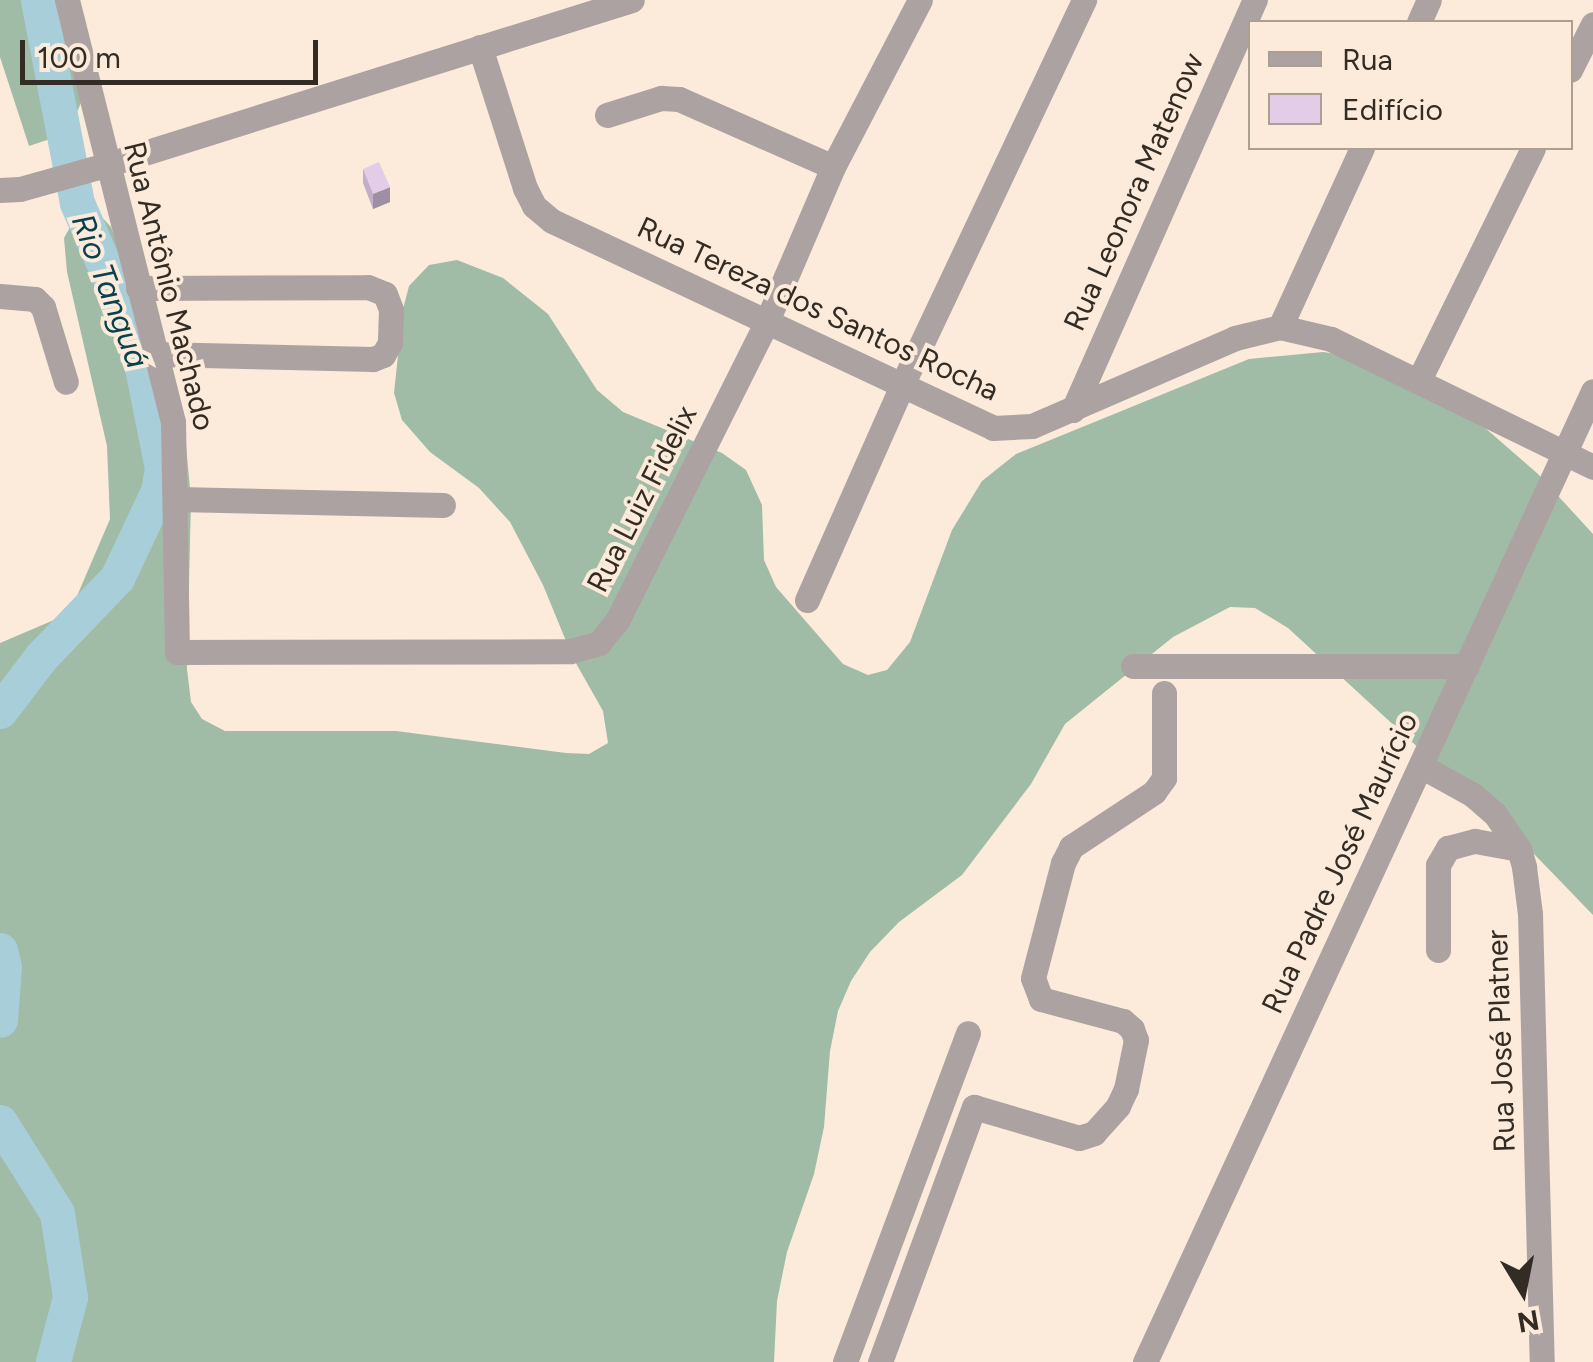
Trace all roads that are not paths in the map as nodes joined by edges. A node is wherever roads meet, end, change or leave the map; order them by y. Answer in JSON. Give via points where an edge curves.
{"nodes":[{"id":1,"x":67,"y":0,"type":"edge"},
{"id":2,"x":632,"y":0,"type":"edge"},
{"id":3,"x":920,"y":0,"type":"edge"},
{"id":4,"x":1084,"y":0,"type":"edge"},
{"id":5,"x":1255,"y":0,"type":"edge"},
{"id":6,"x":1593,"y":24,"type":"edge"},
{"id":7,"x":480,"y":47,"type":"junction"},
{"id":8,"x":1573,"y":64,"type":"edge"},
{"id":9,"x":607,"y":115,"type":"dead end"},
{"id":10,"x":1361,"y":150,"type":"edge"},
{"id":11,"x":1531,"y":150,"type":"edge"},
{"id":12,"x":106,"y":165,"type":"junction"},
{"id":13,"x":833,"y":167,"type":"junction"},
{"id":14,"x":0,"y":190,"type":"edge"},
{"id":15,"x":138,"y":288,"type":"junction"},
{"id":16,"x":0,"y":296,"type":"edge"},
{"id":17,"x":767,"y":320,"type":"junction"},
{"id":18,"x":1280,"y":327,"type":"junction"},
{"id":19,"x":156,"y":354,"type":"junction"},
{"id":20,"x":1419,"y":380,"type":"junction"},
{"id":21,"x":66,"y":382,"type":"dead end"},
{"id":22,"x":903,"y":383,"type":"junction"},
{"id":23,"x":1593,"y":391,"type":"edge"},
{"id":24,"x":1073,"y":410,"type":"junction"},
{"id":25,"x":1566,"y":454,"type":"junction"},
{"id":26,"x":1593,"y":467,"type":"edge"},
{"id":27,"x":177,"y":499,"type":"junction"},
{"id":28,"x":443,"y":505,"type":"dead end"},
{"id":29,"x":807,"y":600,"type":"dead end"},
{"id":30,"x":178,"y":652,"type":"joint"},
{"id":31,"x":1133,"y":666,"type":"dead end"},
{"id":32,"x":1467,"y":666,"type":"junction"},
{"id":33,"x":1164,"y":693,"type":"dead end"},
{"id":34,"x":1422,"y":766,"type":"junction"},
{"id":35,"x":1519,"y":849,"type":"junction"},
{"id":36,"x":1438,"y":950,"type":"dead end"},
{"id":37,"x":968,"y":1034,"type":"dead end"},
{"id":38,"x":845,"y":1362,"type":"edge"},
{"id":39,"x":880,"y":1362,"type":"edge"},
{"id":40,"x":1146,"y":1362,"type":"edge"},
{"id":41,"x":1542,"y":1362,"type":"edge"}],
"edges":[{"from":1,"to":12,"type":"street","name":"Rua Antônio Machado"},
{"from":2,"to":7,"type":"street"},
{"from":3,"to":13,"type":"street","name":"Rua Luiz Fidelix"},
{"from":4,"to":22,"type":"street"},
{"from":5,"to":24,"type":"street","name":"Rua Leonora Matenow"},
{"from":6,"to":8,"type":"street"},
{"from":7,"to":12,"type":"street"},
{"from":7,"to":17,"type":"street","name":"Rua Tereza dos Santos Rocha","via":[[534,206]]},
{"from":9,"to":13,"type":"street","via":[[678,99]]},
{"from":10,"to":18,"type":"street"},
{"from":11,"to":20,"type":"street"},
{"from":12,"to":14,"type":"street"},
{"from":12,"to":15,"type":"street","name":"Rua Antônio Machado"},
{"from":13,"to":17,"type":"street","name":"Rua Luiz Fidelix"},
{"from":15,"to":19,"type":"street","name":"Rua Antônio Machado"},
{"from":15,"to":19,"type":"street","via":[[368,287],[385,294],[391,310],[390,343],[373,359]]},
{"from":16,"to":21,"type":"street","via":[[36,299],[43,306]]},
{"from":17,"to":22,"type":"street","name":"Rua Tereza dos Santos Rocha"},
{"from":17,"to":30,"type":"street","name":"Rua Luiz Fidelix","via":[[617,621],[599,642],[570,651]]},
{"from":18,"to":20,"type":"street","name":"Rua Tereza dos Santos Rocha","via":[[1331,339]]},
{"from":18,"to":24,"type":"street","name":"Rua Tereza dos Santos Rocha","via":[[1235,338]]},
{"from":19,"to":27,"type":"street","name":"Rua Antônio Machado","via":[[174,422]]},
{"from":20,"to":25,"type":"street","name":"Rua Tereza dos Santos Rocha"},
{"from":22,"to":24,"type":"street","name":"Rua Tereza dos Santos Rocha","via":[[993,428],[1032,426]]},
{"from":22,"to":29,"type":"street"},
{"from":23,"to":25,"type":"street","name":"Rua Padre José Maurício"},
{"from":25,"to":26,"type":"street","name":"Rua Tereza dos Santos Rocha"},
{"from":25,"to":32,"type":"street","name":"Rua Padre José Maurício"},
{"from":27,"to":28,"type":"street"},
{"from":27,"to":30,"type":"street","name":"Rua Antônio Machado"},
{"from":31,"to":32,"type":"street"},
{"from":32,"to":34,"type":"street","name":"Rua Padre José Maurício"},
{"from":33,"to":39,"type":"street","via":[[1164,778],[1154,792],[1072,846],[1033,978],[1041,999],[1124,1021],[1132,1029],[1136,1040],[1126,1089],[1094,1133],[1080,1138],[974,1107]]},
{"from":34,"to":35,"type":"street","name":"Rua José Platner","via":[[1473,795]]},
{"from":34,"to":40,"type":"street","name":"Rua Padre José Maurício"},
{"from":35,"to":36,"type":"street","via":[[1476,842],[1448,848],[1438,865]]},
{"from":35,"to":41,"type":"street","name":"Rua José Platner","via":[[1530,914]]},
{"from":37,"to":38,"type":"street"}]}
